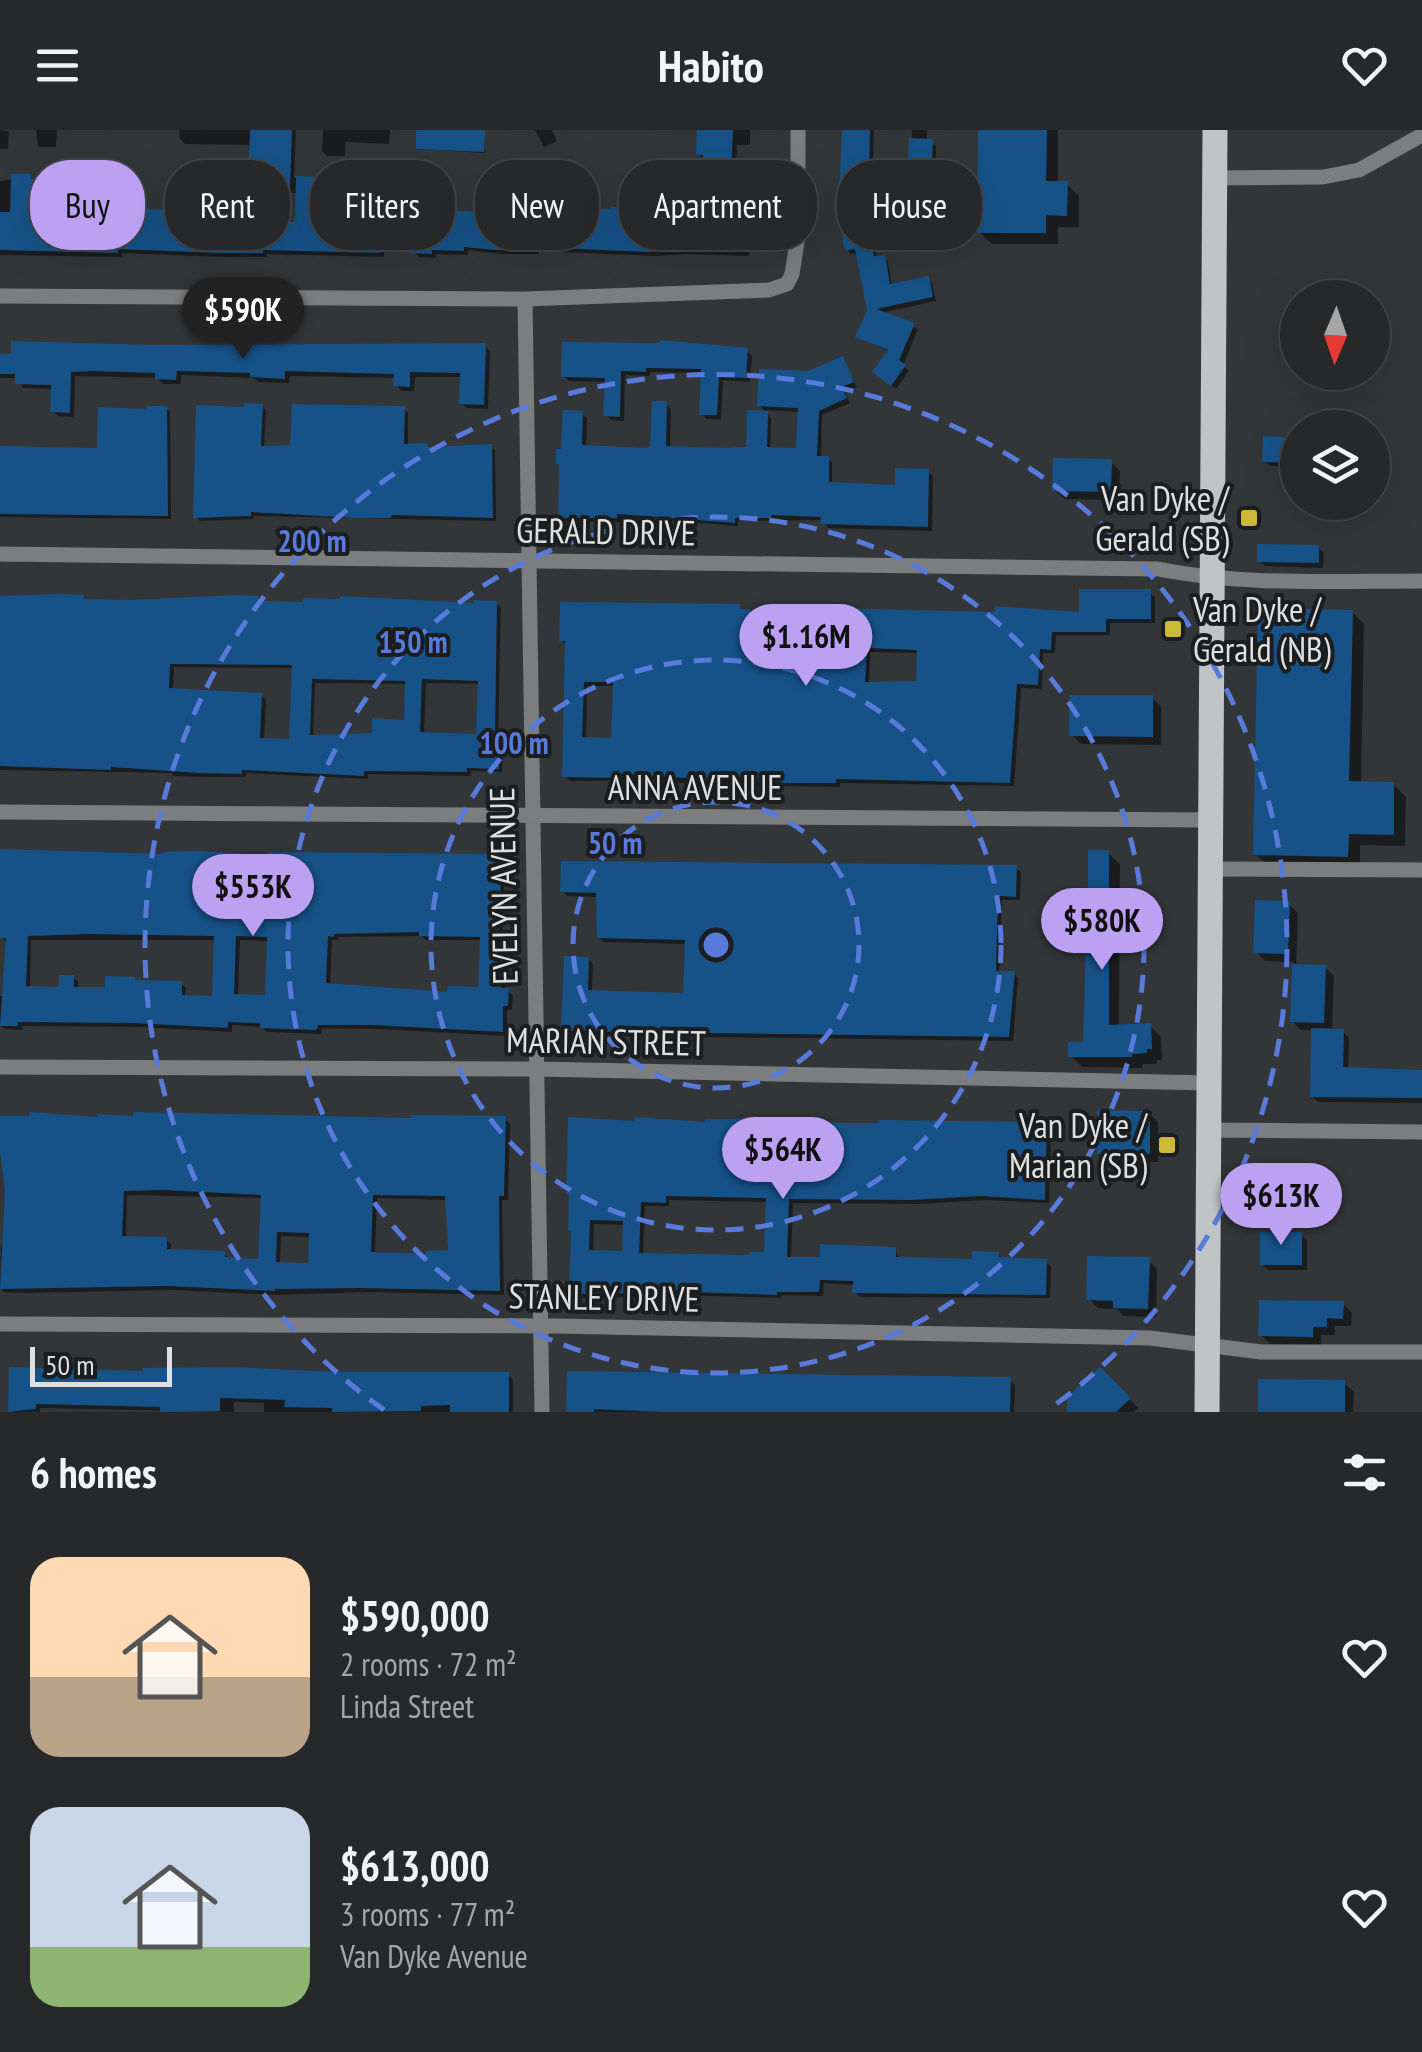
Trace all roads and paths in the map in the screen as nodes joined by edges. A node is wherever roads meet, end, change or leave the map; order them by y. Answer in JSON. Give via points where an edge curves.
{"nodes":[{"id":1,"x":798,"y":130,"type":"edge"},
{"id":2,"x":1215,"y":130,"type":"edge"},
{"id":3,"x":1422,"y":135,"type":"edge"},
{"id":4,"x":1214,"y":178,"type":"junction"},
{"id":5,"x":0,"y":296,"type":"edge"},
{"id":6,"x":525,"y":299,"type":"junction"},
{"id":7,"x":0,"y":554,"type":"edge"},
{"id":8,"x":528,"y":560,"type":"junction"},
{"id":9,"x":1210,"y":579,"type":"junction"},
{"id":10,"x":1422,"y":581,"type":"edge"},
{"id":11,"x":0,"y":812,"type":"edge"},
{"id":12,"x":531,"y":816,"type":"junction"},
{"id":13,"x":1210,"y":820,"type":"junction"},
{"id":14,"x":1210,"y":868,"type":"junction"},
{"id":15,"x":1422,"y":870,"type":"edge"},
{"id":16,"x":0,"y":1067,"type":"edge"},
{"id":17,"x":536,"y":1069,"type":"junction"},
{"id":18,"x":1210,"y":1083,"type":"junction"},
{"id":19,"x":1209,"y":1130,"type":"junction"},
{"id":20,"x":1422,"y":1132,"type":"edge"},
{"id":21,"x":0,"y":1324,"type":"edge"},
{"id":22,"x":542,"y":1326,"type":"junction"},
{"id":23,"x":1207,"y":1345,"type":"junction"},
{"id":24,"x":1422,"y":1352,"type":"edge"},
{"id":25,"x":542,"y":1412,"type":"edge"},
{"id":26,"x":1207,"y":1412,"type":"edge"}],
"edges":[{"from":1,"to":6,"type":"street","via":[[798,236],[786,284],[734,293]]},
{"from":2,"to":4,"type":"main road"},
{"from":3,"to":4,"type":"street","via":[[1359,170],[1323,177]]},
{"from":4,"to":9,"type":"main road"},
{"from":5,"to":6,"type":"street"},
{"from":6,"to":8,"type":"street","name":"EVELYN AVENUE"},
{"from":7,"to":8,"type":"street","name":"GERALD DRIVE"},
{"from":8,"to":9,"type":"street","name":"GERALD DRIVE","via":[[1158,569]]},
{"from":8,"to":12,"type":"street","name":"EVELYN AVENUE"},
{"from":9,"to":10,"type":"street","name":"GERALD DRIVE"},
{"from":9,"to":13,"type":"main road"},
{"from":11,"to":12,"type":"street","name":"ANNA AVENUE"},
{"from":12,"to":13,"type":"street","name":"ANNA AVENUE"},
{"from":12,"to":17,"type":"street","name":"EVELYN AVENUE"},
{"from":13,"to":14,"type":"main road"},
{"from":14,"to":15,"type":"street"},
{"from":14,"to":18,"type":"main road"},
{"from":16,"to":17,"type":"street","name":"MARIAN STREET"},
{"from":17,"to":18,"type":"street","name":"MARIAN STREET"},
{"from":17,"to":22,"type":"street","name":"EVELYN AVENUE"},
{"from":18,"to":19,"type":"main road"},
{"from":19,"to":20,"type":"street"},
{"from":19,"to":23,"type":"main road"},
{"from":21,"to":22,"type":"street","name":"STANLEY DRIVE"},
{"from":22,"to":23,"type":"street","name":"STANLEY DRIVE"},
{"from":22,"to":25,"type":"street","name":"EVELYN AVENUE"},
{"from":23,"to":24,"type":"street","name":"STANLEY DRIVE","via":[[1261,1352]]},
{"from":23,"to":26,"type":"main road"}]}
